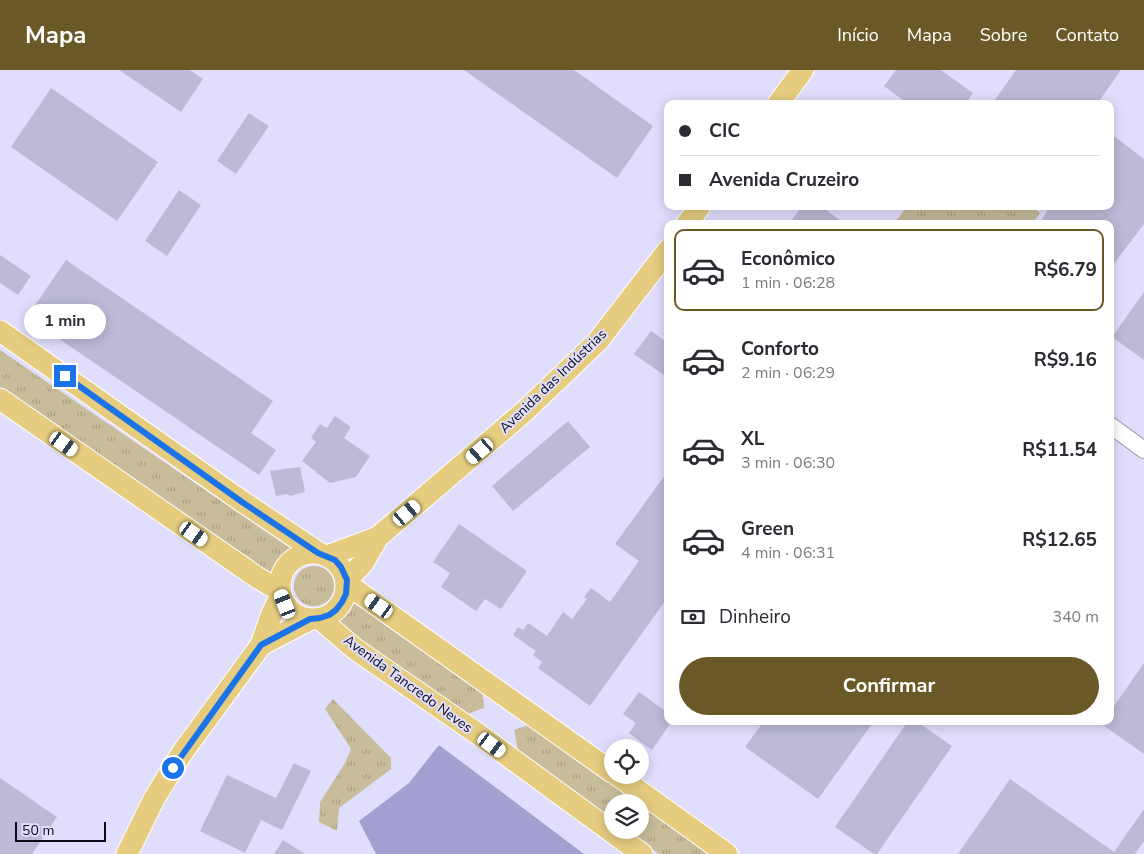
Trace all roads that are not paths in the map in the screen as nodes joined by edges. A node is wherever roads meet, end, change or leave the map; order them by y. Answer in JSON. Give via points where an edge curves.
{"nodes":[{"id":1,"x":804,"y":70,"type":"edge"},
{"id":2,"x":781,"y":100,"type":"edge"},
{"id":3,"x":664,"y":255,"type":"edge"},
{"id":4,"x":0,"y":331,"type":"edge"},
{"id":5,"x":0,"y":399,"type":"edge"},
{"id":6,"x":1114,"y":428,"type":"edge"},
{"id":7,"x":1144,"y":450,"type":"edge"},
{"id":8,"x":378,"y":537,"type":"junction"},
{"id":9,"x":323,"y":554,"type":"junction"},
{"id":10,"x":347,"y":582,"type":"junction"},
{"id":11,"x":281,"y":592,"type":"junction"},
{"id":12,"x":315,"y":619,"type":"junction"},
{"id":13,"x":261,"y":645,"type":"junction"},
{"id":14,"x":604,"y":766,"type":"edge"},
{"id":15,"x":630,"y":784,"type":"edge"},
{"id":16,"x":127,"y":854,"type":"edge"},
{"id":17,"x":642,"y":854,"type":"edge"},
{"id":18,"x":727,"y":854,"type":"edge"}],
"edges":[{"from":1,"to":2,"type":"main road"},
{"from":3,"to":8,"type":"main road","name":"Avenida das Indústrias","via":[[598,341],[525,411]]},
{"from":4,"to":9,"type":"main road","via":[[242,502]]},
{"from":5,"to":11,"type":"main road"},
{"from":6,"to":7,"type":"street"},
{"from":8,"to":9,"type":"main road"},
{"from":8,"to":10,"type":"main road"},
{"from":9,"to":10,"type":"main road","via":[[341,567]]},
{"from":9,"to":11,"type":"main road","via":[[303,555],[289,563],[283,572]]},
{"from":10,"to":12,"type":"main road","via":[[342,602],[336,610]]},
{"from":10,"to":14,"type":"main road"},
{"from":11,"to":12,"type":"main road","via":[[285,604],[292,611],[300,617]]},
{"from":11,"to":13,"type":"main road"},
{"from":12,"to":13,"type":"main road"},
{"from":12,"to":17,"type":"main road","name":"Avenida Tancredo Neves"},
{"from":13,"to":16,"type":"main road","via":[[182,753],[154,799]]},
{"from":15,"to":18,"type":"main road"}]}
